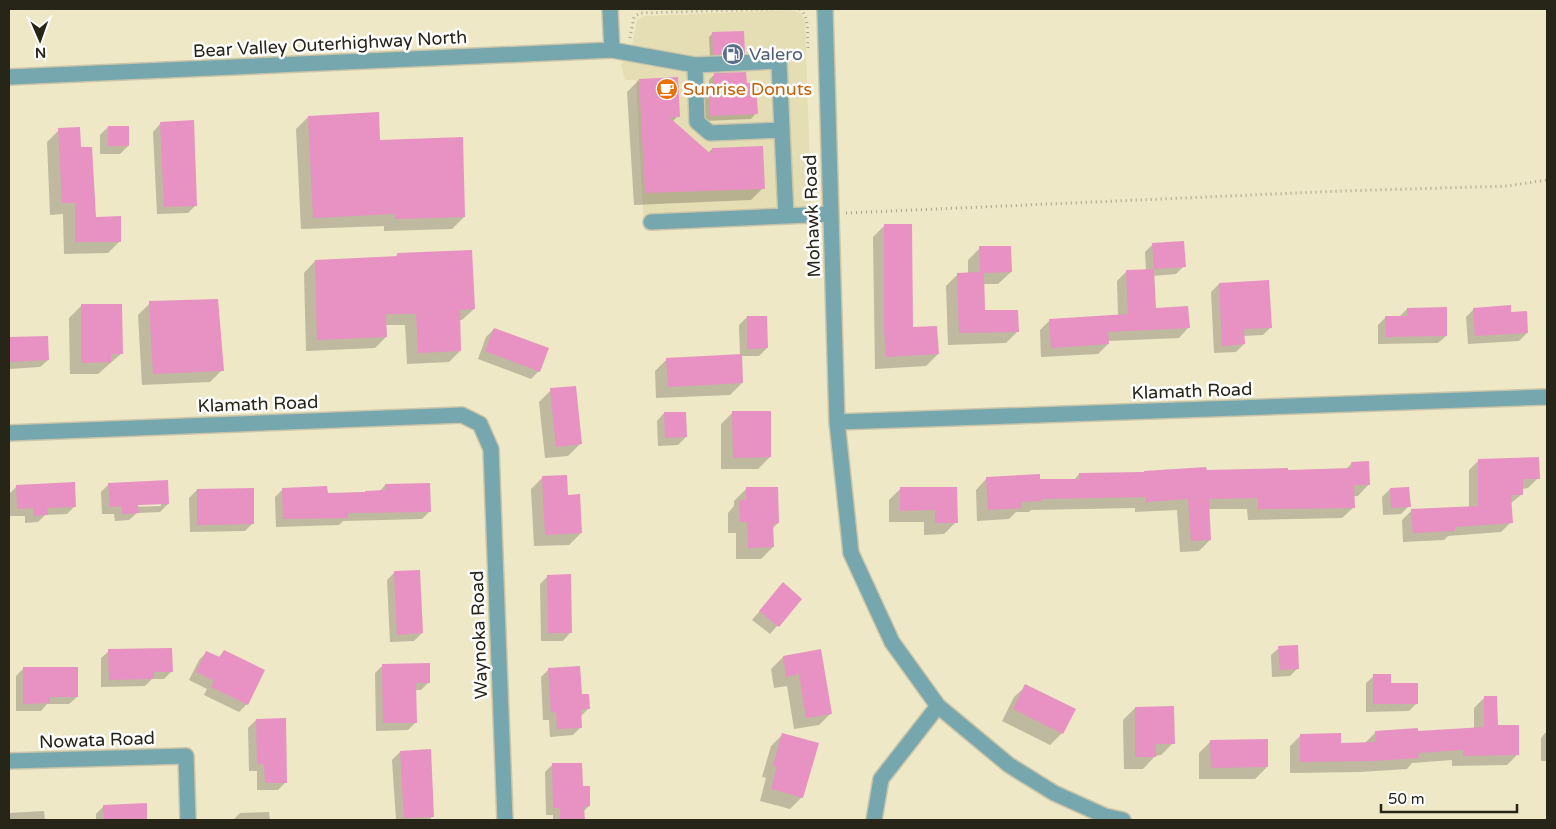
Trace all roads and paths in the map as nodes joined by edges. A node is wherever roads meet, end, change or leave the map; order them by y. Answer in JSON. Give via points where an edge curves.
{"nodes":[{"id":1,"x":610,"y":9,"type":"edge"},
{"id":2,"x":774,"y":9,"type":"edge"},
{"id":3,"x":825,"y":9,"type":"edge"},
{"id":4,"x":619,"y":51,"type":"junction"},
{"id":5,"x":696,"y":65,"type":"junction"},
{"id":6,"x":9,"y":77,"type":"edge"},
{"id":7,"x":782,"y":130,"type":"junction"},
{"id":8,"x":1547,"y":180,"type":"edge"},
{"id":9,"x":831,"y":214,"type":"junction"},
{"id":10,"x":786,"y":216,"type":"junction"},
{"id":11,"x":652,"y":222,"type":"dead end"},
{"id":12,"x":1547,"y":397,"type":"edge"},
{"id":13,"x":838,"y":422,"type":"junction"},
{"id":14,"x":9,"y":433,"type":"edge"},
{"id":15,"x":491,"y":449,"type":"joint"},
{"id":16,"x":938,"y":706,"type":"junction"},
{"id":17,"x":9,"y":761,"type":"edge"},
{"id":18,"x":188,"y":820,"type":"edge"},
{"id":19,"x":505,"y":820,"type":"edge"},
{"id":20,"x":874,"y":820,"type":"edge"},
{"id":21,"x":1123,"y":820,"type":"edge"}],
"edges":[{"from":1,"to":4,"type":"street"},
{"from":2,"to":4,"type":"path","via":[[640,13],[634,17],[630,44]]},
{"from":3,"to":9,"type":"street","name":"Mohawk Road"},
{"from":4,"to":5,"type":"street","name":"Bear Valley Outerhighway North"},
{"from":4,"to":6,"type":"street","name":"Bear Valley Outerhighway North"},
{"from":5,"to":7,"type":"street","via":[[698,122],[710,133]]},
{"from":5,"to":7,"type":"street","name":"Bear Valley Outerhighway North","via":[[779,61]]},
{"from":7,"to":10,"type":"street"},
{"from":8,"to":9,"type":"path","via":[[1508,186]]},
{"from":9,"to":10,"type":"street"},
{"from":9,"to":13,"type":"street","name":"Mohawk Road"},
{"from":10,"to":11,"type":"street"},
{"from":12,"to":13,"type":"street","name":"Klamath Road"},
{"from":13,"to":16,"type":"street","name":"Mohawk Road","via":[[851,553],[892,642]]},
{"from":14,"to":15,"type":"street","name":"Klamath Road","via":[[462,415],[480,424]]},
{"from":15,"to":19,"type":"street","name":"Waynoka Road"},
{"from":16,"to":20,"type":"street","via":[[881,779]]},
{"from":16,"to":21,"type":"street","name":"Mohawk Road","via":[[1009,766],[1046,789],[1105,816]]},
{"from":17,"to":18,"type":"street","name":"Nowata Road","via":[[186,756]]}]}
